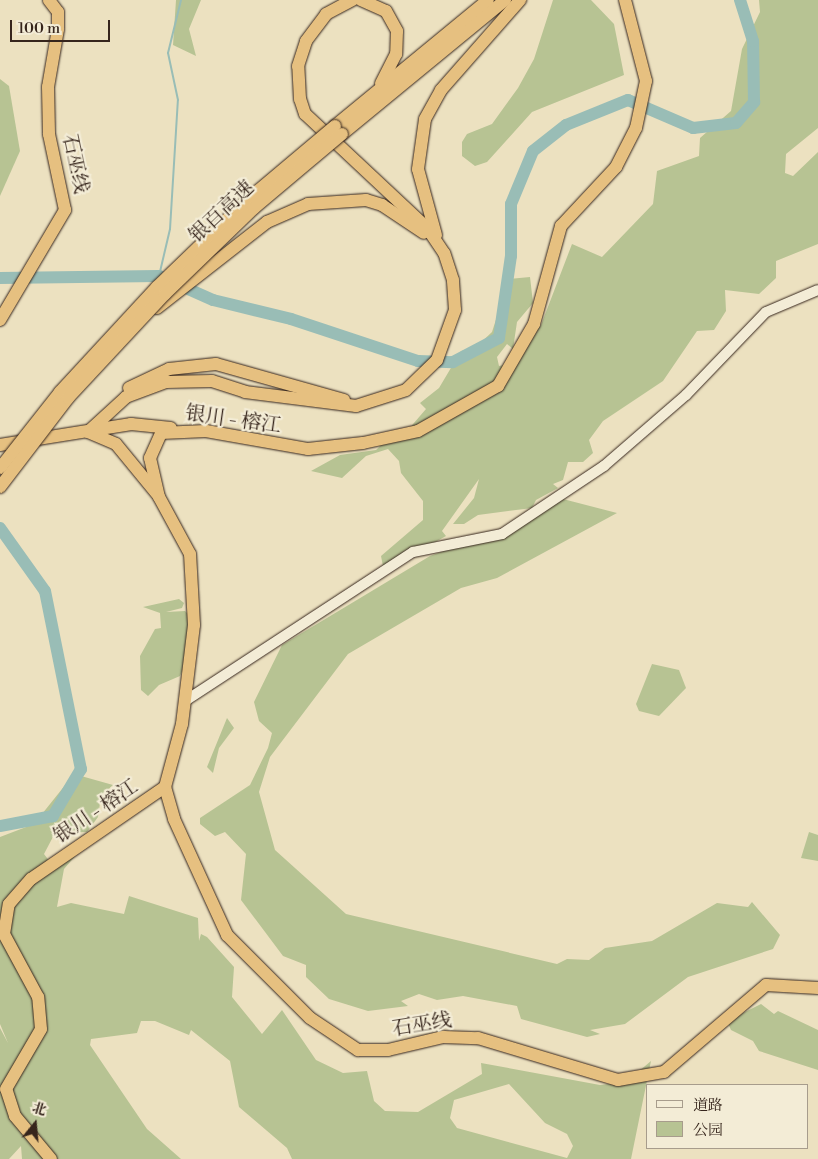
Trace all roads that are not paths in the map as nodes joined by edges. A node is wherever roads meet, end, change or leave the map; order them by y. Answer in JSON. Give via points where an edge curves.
{"nodes":[{"id":1,"x":49,"y":0,"type":"edge"},
{"id":2,"x":336,"y":0,"type":"edge"},
{"id":3,"x":352,"y":0,"type":"edge"},
{"id":4,"x":361,"y":0,"type":"edge"},
{"id":5,"x":488,"y":0,"type":"edge"},
{"id":6,"x":505,"y":0,"type":"edge"},
{"id":7,"x":520,"y":0,"type":"edge"},
{"id":8,"x":625,"y":0,"type":"edge"},
{"id":9,"x":339,"y":130,"type":"junction"},
{"id":10,"x":424,"y":233,"type":"junction"},
{"id":11,"x":439,"y":245,"type":"junction"},
{"id":12,"x":818,"y":290,"type":"edge"},
{"id":13,"x":0,"y":320,"type":"edge"},
{"id":14,"x":135,"y":325,"type":"junction"},
{"id":15,"x":448,"y":330,"type":"junction"},
{"id":16,"x":421,"y":374,"type":"junction"},
{"id":17,"x":181,"y":429,"type":"junction"},
{"id":18,"x":88,"y":432,"type":"junction"},
{"id":19,"x":0,"y":445,"type":"edge"},
{"id":20,"x":0,"y":468,"type":"edge"},
{"id":21,"x":0,"y":486,"type":"edge"},
{"id":22,"x":159,"y":497,"type":"junction"},
{"id":23,"x":185,"y":701,"type":"junction"},
{"id":24,"x":165,"y":787,"type":"junction"},
{"id":25,"x":818,"y":988,"type":"edge"},
{"id":26,"x":51,"y":1159,"type":"edge"}],
"edges":[{"from":1,"to":13,"type":"highway","name":"石巫线","via":[[58,12],[48,87],[49,134],[64,190],[60,226]]},
{"from":2,"to":10,"type":"highway","via":[[310,23],[297,47],[291,83],[300,118]]},
{"from":3,"to":11,"type":"highway","via":[[326,14],[306,41],[297,74],[302,107]]},
{"from":4,"to":9,"type":"highway","via":[[390,16],[398,48],[383,81]]},
{"from":5,"to":9,"type":"highway","name":"银百高速"},
{"from":6,"to":9,"type":"highway","name":"银百高速"},
{"from":7,"to":11,"type":"highway","via":[[441,90],[423,124],[419,179]]},
{"from":8,"to":17,"type":"highway","name":"银川 - 榕江","via":[[646,81],[636,128],[616,167],[560,226],[551,249],[534,324],[498,386],[418,430],[363,443],[308,449]]},
{"from":9,"to":14,"type":"highway","name":"银百高速","bridge":true,"via":[[233,227]]},
{"from":9,"to":20,"type":"highway","name":"银百高速","bridge":true,"via":[[247,200],[157,287],[60,392]]},
{"from":10,"to":14,"type":"highway","bridge":true,"via":[[382,205],[366,200],[308,204],[267,222]]},
{"from":10,"to":15,"type":"highway","via":[[438,256],[447,281]]},
{"from":11,"to":15,"type":"highway","via":[[454,289]]},
{"from":12,"to":23,"type":"street","via":[[766,312],[686,395],[604,466],[502,534],[413,552]]},
{"from":14,"to":21,"type":"highway","name":"银百高速","bridge":true,"via":[[68,398]]},
{"from":15,"to":16,"type":"highway"},
{"from":16,"to":18,"type":"highway","via":[[397,395],[356,406],[245,392],[201,380],[155,385],[118,403]]},
{"from":16,"to":18,"type":"highway","via":[[385,394],[345,401],[250,371],[204,364],[158,373],[118,396]]},
{"from":17,"to":18,"type":"highway","via":[[132,424]]},
{"from":17,"to":22,"type":"highway","name":"银川 - 榕江","via":[[161,433],[150,458]]},
{"from":18,"to":19,"type":"highway"},
{"from":18,"to":22,"type":"highway","via":[[116,444]]},
{"from":22,"to":23,"type":"highway","name":"银川 - 榕江","via":[[190,554],[194,625]]},
{"from":23,"to":24,"type":"highway","name":"银川 - 榕江"},
{"from":24,"to":25,"type":"highway","name":"石巫线","via":[[174,819],[227,935],[310,1018],[358,1050],[388,1050],[443,1036],[478,1038],[618,1080],[664,1072],[766,985]]},
{"from":24,"to":26,"type":"highway","name":"银川 - 榕江","via":[[31,879],[9,904],[4,934],[38,997],[41,1029],[6,1089],[14,1116]]}]}
